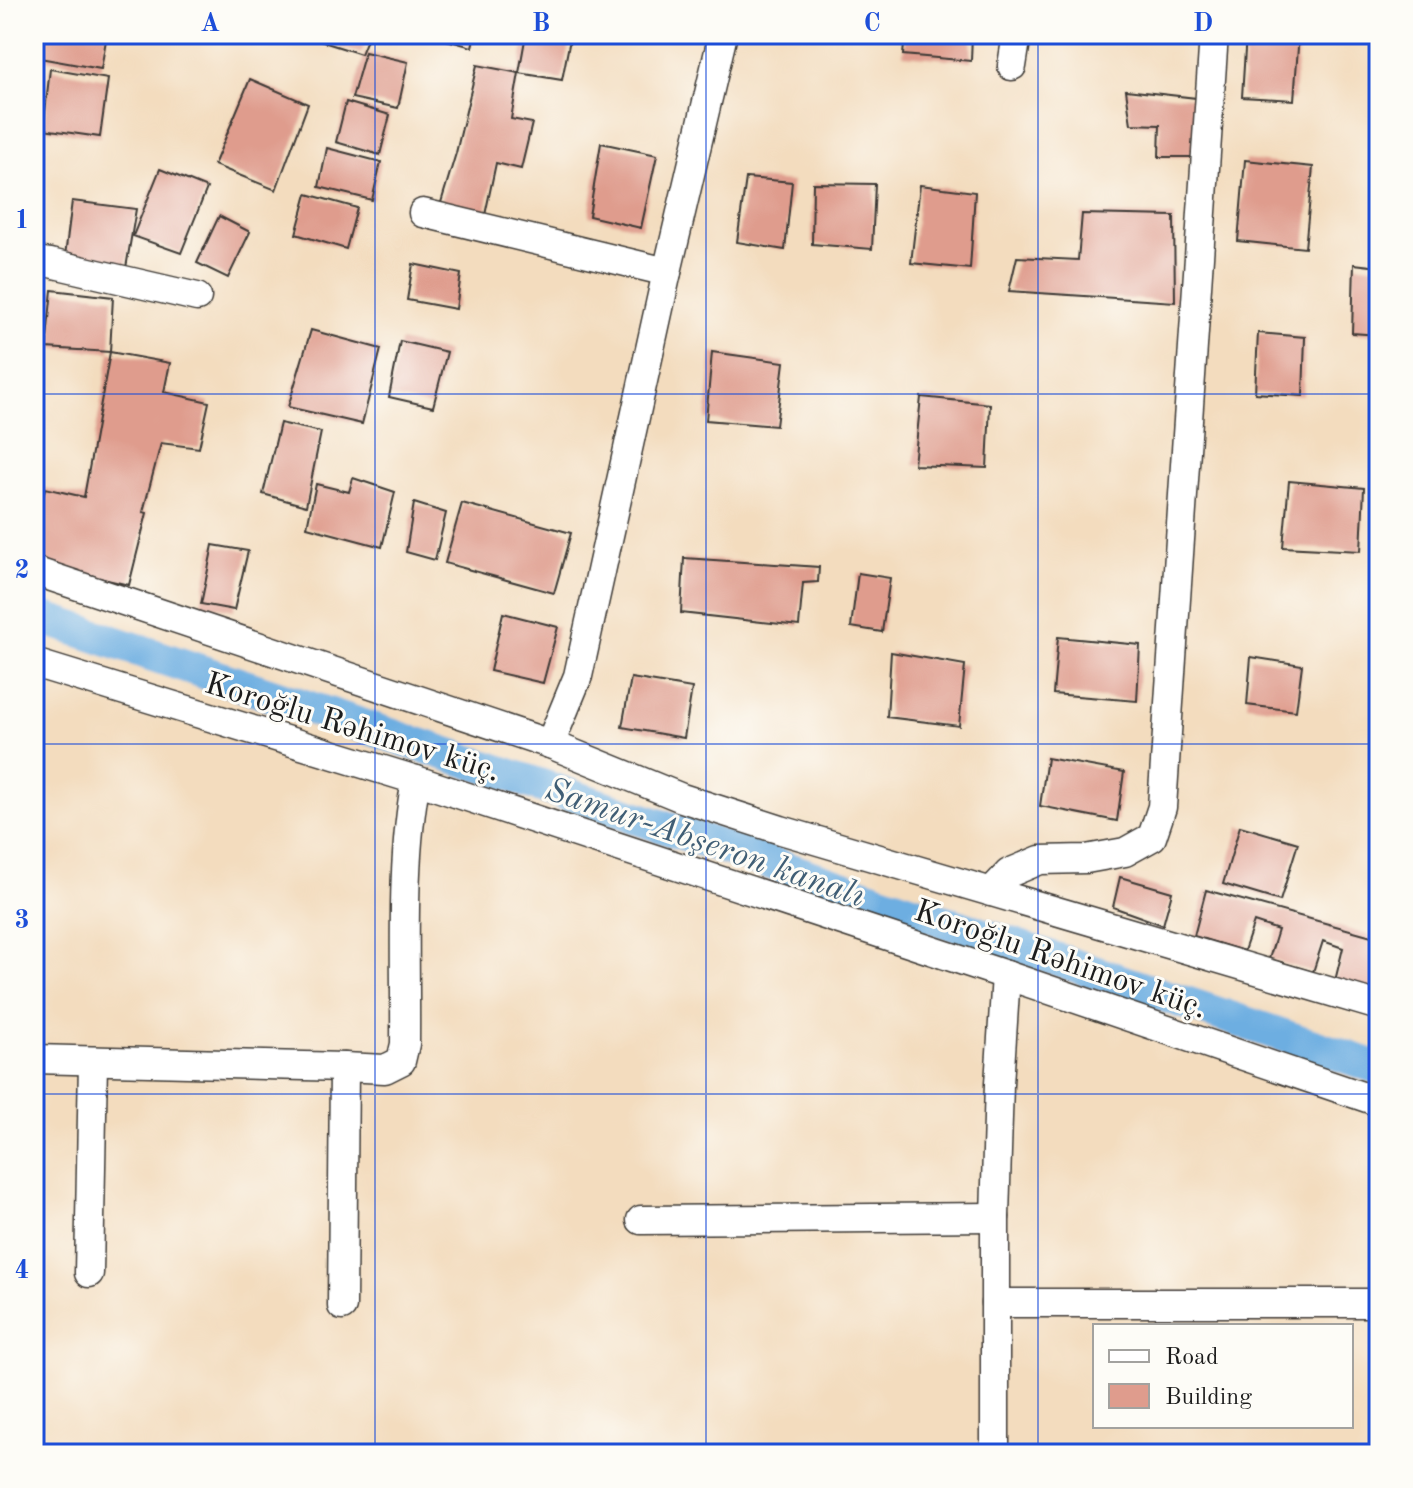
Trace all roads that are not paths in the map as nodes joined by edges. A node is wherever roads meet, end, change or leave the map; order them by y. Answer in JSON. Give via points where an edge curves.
{"nodes":[{"id":1,"x":723,"y":34,"type":"edge"},
{"id":2,"x":1017,"y":34,"type":"edge"},
{"id":3,"x":1214,"y":34,"type":"edge"},
{"id":4,"x":1012,"y":66,"type":"dead end"},
{"id":5,"x":423,"y":213,"type":"dead end"},
{"id":6,"x":34,"y":261,"type":"edge"},
{"id":7,"x":667,"y":272,"type":"junction"},
{"id":8,"x":197,"y":297,"type":"dead end"},
{"id":9,"x":34,"y":571,"type":"edge"},
{"id":10,"x":34,"y":663,"type":"edge"},
{"id":11,"x":550,"y":744,"type":"junction"},
{"id":12,"x":416,"y":780,"type":"junction"},
{"id":13,"x":991,"y":892,"type":"junction"},
{"id":14,"x":1006,"y":975,"type":"junction"},
{"id":15,"x":1379,"y":1006,"type":"edge"},
{"id":16,"x":34,"y":1059,"type":"edge"},
{"id":17,"x":93,"y":1062,"type":"junction"},
{"id":18,"x":344,"y":1067,"type":"junction"},
{"id":19,"x":1379,"y":1102,"type":"edge"},
{"id":20,"x":995,"y":1217,"type":"junction"},
{"id":21,"x":641,"y":1220,"type":"dead end"},
{"id":22,"x":89,"y":1273,"type":"dead end"},
{"id":23,"x":995,"y":1303,"type":"junction"},
{"id":24,"x":1379,"y":1303,"type":"edge"},
{"id":25,"x":342,"y":1306,"type":"dead end"},
{"id":26,"x":995,"y":1454,"type":"edge"}],
"edges":[{"from":1,"to":7,"type":"street"},
{"from":2,"to":4,"type":"street"},
{"from":3,"to":13,"type":"street","via":[[1162,807],[1152,837],[1125,852],[1040,860],[1009,873]]},
{"from":5,"to":7,"type":"street"},
{"from":6,"to":8,"type":"street"},
{"from":7,"to":11,"type":"street","via":[[578,676]]},
{"from":9,"to":11,"type":"street","name":"Koroğlu Rəhimov küç."},
{"from":10,"to":12,"type":"street","name":"Koroğlu Rəhimov küç."},
{"from":11,"to":13,"type":"street","name":"Koroğlu Rəhimov küç.","via":[[682,798]]},
{"from":12,"to":14,"type":"street","name":"Koroğlu Rəhimov küç."},
{"from":12,"to":18,"type":"street","via":[[409,817],[401,1061],[385,1069]]},
{"from":13,"to":15,"type":"street","name":"Koroğlu Rəhimov küç."},
{"from":14,"to":19,"type":"street","name":"Koroğlu Rəhimov küç."},
{"from":14,"to":20,"type":"street"},
{"from":16,"to":17,"type":"street"},
{"from":17,"to":18,"type":"street"},
{"from":17,"to":22,"type":"street"},
{"from":18,"to":25,"type":"street"},
{"from":20,"to":21,"type":"street"},
{"from":20,"to":23,"type":"street"},
{"from":23,"to":24,"type":"street"},
{"from":23,"to":26,"type":"street"}]}
